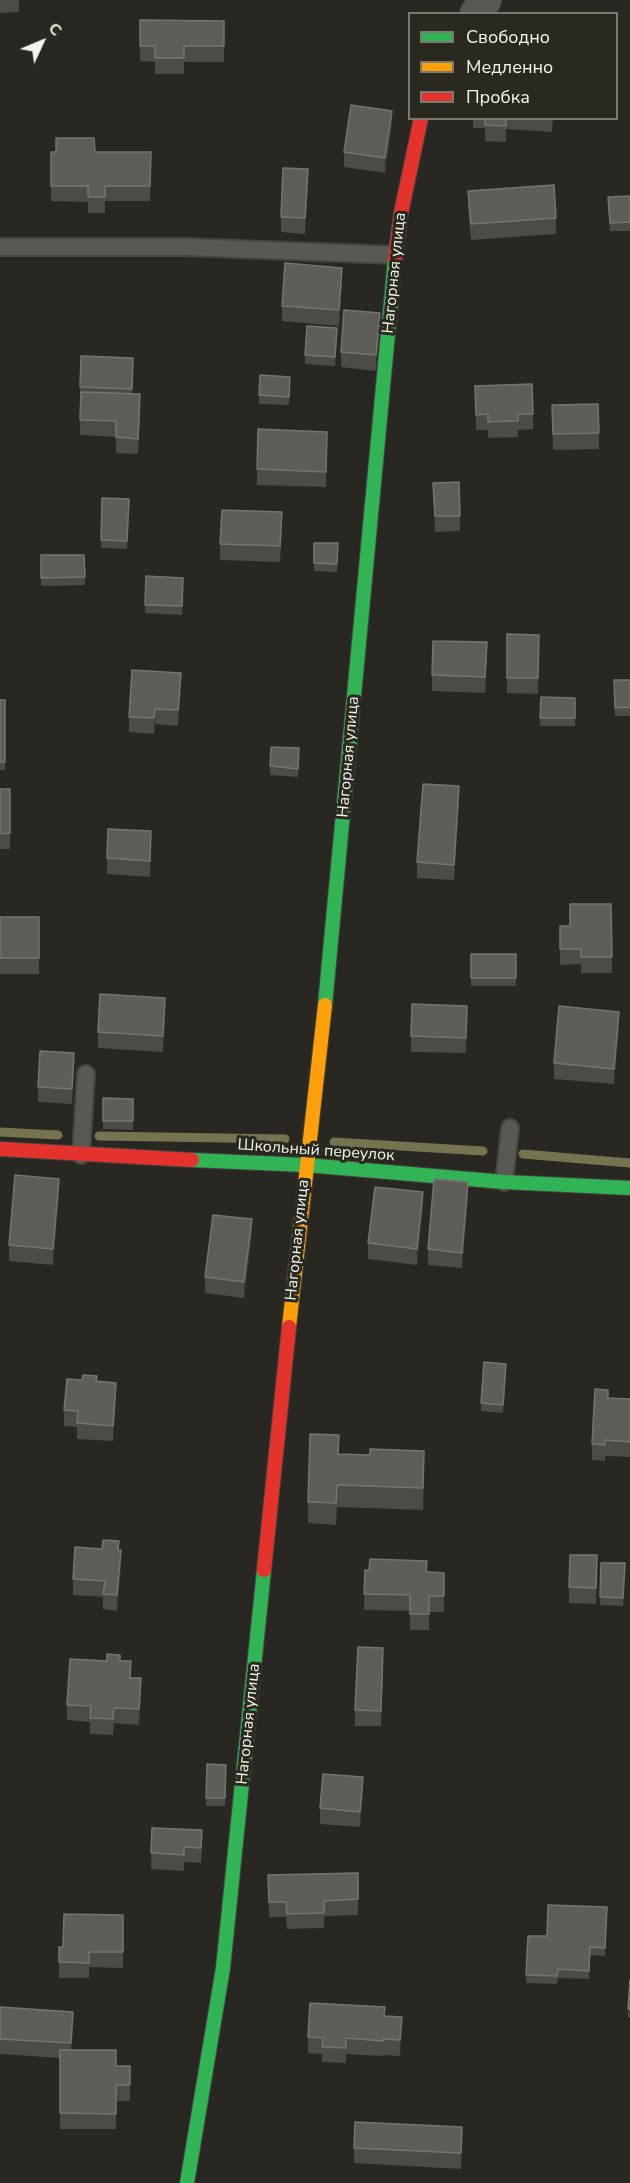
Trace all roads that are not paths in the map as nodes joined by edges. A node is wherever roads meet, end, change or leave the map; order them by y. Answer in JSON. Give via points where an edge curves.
{"nodes":[{"id":1,"x":421,"y":120,"type":"edge"},
{"id":2,"x":0,"y":247,"type":"edge"},
{"id":3,"x":395,"y":255,"type":"junction"},
{"id":4,"x":86,"y":1074,"type":"dead end"},
{"id":5,"x":510,"y":1128,"type":"dead end"},
{"id":6,"x":0,"y":1149,"type":"edge"},
{"id":7,"x":81,"y":1155,"type":"junction"},
{"id":8,"x":306,"y":1165,"type":"junction"},
{"id":9,"x":504,"y":1182,"type":"junction"},
{"id":10,"x":630,"y":1188,"type":"edge"},
{"id":11,"x":187,"y":2183,"type":"edge"}],
"edges":[{"from":1,"to":3,"type":"street","name":"Нагорная улица"},
{"from":2,"to":3,"type":"lane","via":[[186,247]]},
{"from":3,"to":8,"type":"street","name":"Нагорная улица","via":[[327,988]]},
{"from":4,"to":7,"type":"lane"},
{"from":5,"to":9,"type":"lane"},
{"from":6,"to":7,"type":"street","name":"Школьный переулок"},
{"from":7,"to":8,"type":"street","name":"Школьный переулок"},
{"from":8,"to":9,"type":"street","name":"Школьный переулок"},
{"from":8,"to":11,"type":"street","name":"Нагорная улица","via":[[223,1968]]},
{"from":9,"to":10,"type":"street","name":"Школьный переулок"}]}
